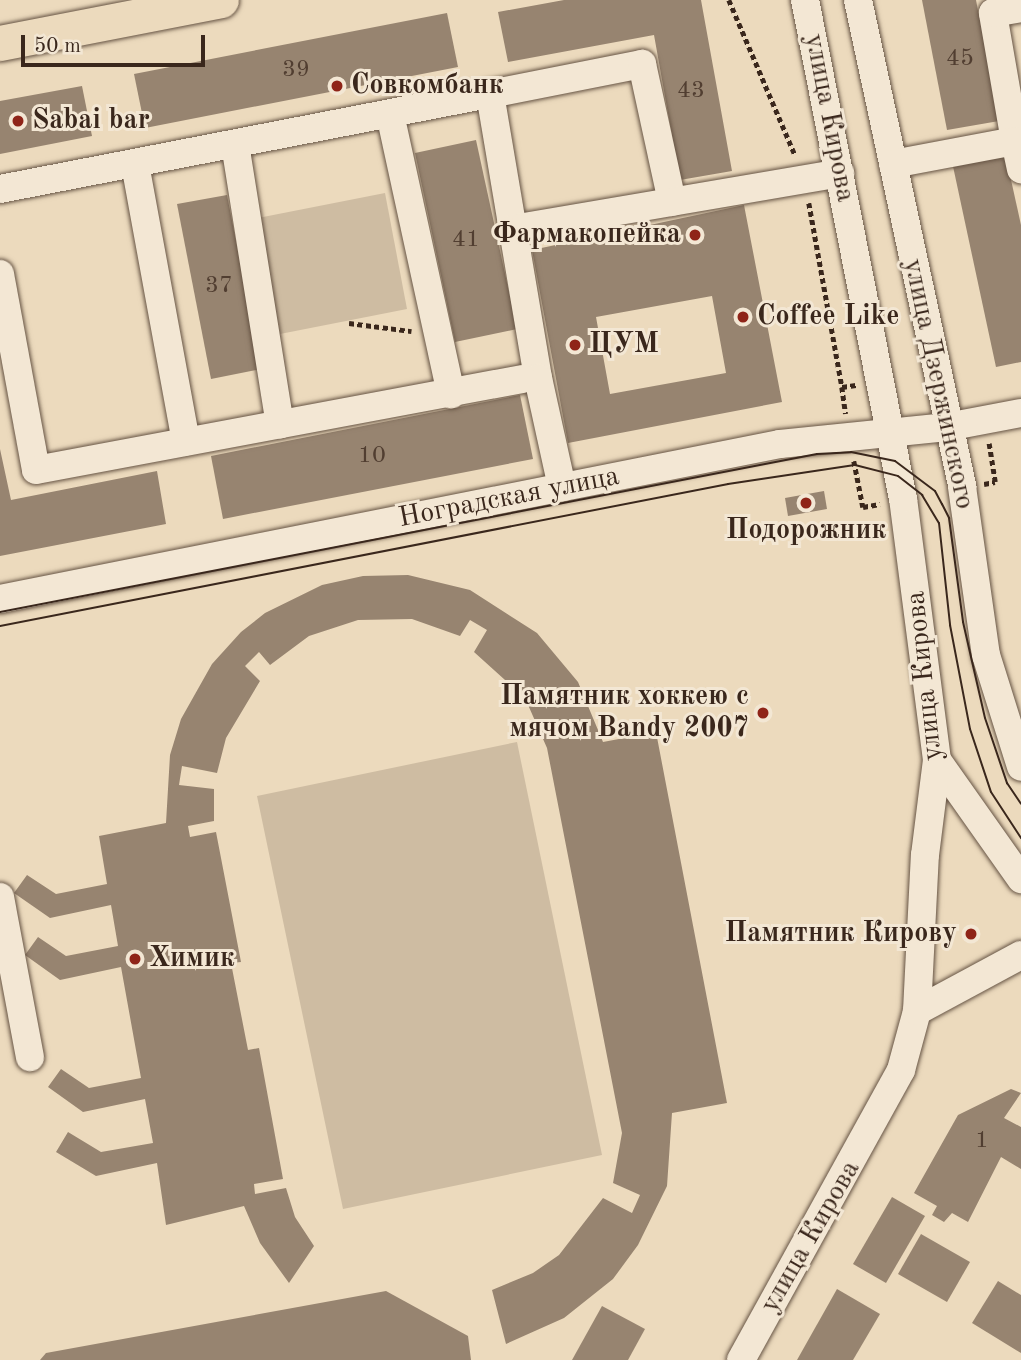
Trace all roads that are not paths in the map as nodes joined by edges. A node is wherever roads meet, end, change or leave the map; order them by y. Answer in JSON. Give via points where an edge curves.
{"nodes":[{"id":1,"x":220,"y":0,"type":"edge"},
{"id":2,"x":805,"y":0,"type":"edge"},
{"id":3,"x":858,"y":0,"type":"edge"},
{"id":4,"x":1021,"y":8,"type":"edge"},
{"id":5,"x":0,"y":43,"type":"edge"},
{"id":6,"x":490,"y":94,"type":"junction"},
{"id":7,"x":390,"y":114,"type":"junction"},
{"id":8,"x":1015,"y":141,"type":"junction"},
{"id":9,"x":235,"y":144,"type":"junction"},
{"id":10,"x":135,"y":164,"type":"junction"},
{"id":11,"x":893,"y":164,"type":"junction"},
{"id":12,"x":1021,"y":169,"type":"edge"},
{"id":13,"x":840,"y":173,"type":"junction"},
{"id":14,"x":0,"y":190,"type":"edge"},
{"id":15,"x":672,"y":202,"type":"junction"},
{"id":16,"x":513,"y":229,"type":"junction"},
{"id":17,"x":0,"y":274,"type":"edge"},
{"id":18,"x":5,"y":330,"type":"edge"},
{"id":19,"x":523,"y":379,"type":"dead end"},
{"id":20,"x":451,"y":394,"type":"junction"},
{"id":21,"x":1021,"y":413,"type":"edge"},
{"id":22,"x":280,"y":424,"type":"junction"},
{"id":23,"x":947,"y":427,"type":"junction"},
{"id":24,"x":890,"y":431,"type":"junction"},
{"id":25,"x":186,"y":441,"type":"junction"},
{"id":26,"x":562,"y":487,"type":"junction"},
{"id":27,"x":0,"y":599,"type":"edge"},
{"id":28,"x":937,"y":760,"type":"junction"},
{"id":29,"x":1021,"y":767,"type":"edge"},
{"id":30,"x":1021,"y":879,"type":"edge"},
{"id":31,"x":0,"y":897,"type":"edge"},
{"id":32,"x":1021,"y":955,"type":"edge"},
{"id":33,"x":917,"y":1011,"type":"junction"},
{"id":34,"x":30,"y":1057,"type":"dead end"},
{"id":35,"x":741,"y":1360,"type":"edge"}],
"edges":[{"from":1,"to":5,"type":"main road"},
{"from":2,"to":13,"type":"street","name":"улица Кирова"},
{"from":3,"to":11,"type":"street","name":"улица Дзержинского"},
{"from":4,"to":8,"type":"street","via":[[993,13]]},
{"from":6,"to":7,"type":"street"},
{"from":6,"to":15,"type":"street","via":[[642,64]]},
{"from":6,"to":16,"type":"street"},
{"from":7,"to":9,"type":"street"},
{"from":7,"to":20,"type":"street"},
{"from":8,"to":11,"type":"street"},
{"from":8,"to":12,"type":"street"},
{"from":9,"to":10,"type":"street"},
{"from":9,"to":22,"type":"street"},
{"from":10,"to":14,"type":"street"},
{"from":10,"to":25,"type":"street"},
{"from":11,"to":23,"type":"street","name":"улица Дзержинского"},
{"from":13,"to":15,"type":"street"},
{"from":13,"to":24,"type":"street","name":"улица Кирова"},
{"from":15,"to":16,"type":"street"},
{"from":16,"to":26,"type":"street"},
{"from":17,"to":18,"type":"street"},
{"from":18,"to":25,"type":"street","via":[[36,470]]},
{"from":19,"to":20,"type":"street"},
{"from":20,"to":22,"type":"street"},
{"from":21,"to":23,"type":"street","name":"Ноградская улица"},
{"from":22,"to":25,"type":"street"},
{"from":23,"to":24,"type":"street","name":"Ноградская улица"},
{"from":23,"to":29,"type":"street","name":"улица Дзержинского","via":[[962,487],[986,655]]},
{"from":24,"to":26,"type":"street","name":"Ноградская улица","via":[[780,444]]},
{"from":24,"to":28,"type":"street","name":"улица Кирова","via":[[929,665]]},
{"from":26,"to":27,"type":"street","name":"Ноградская улица"},
{"from":28,"to":30,"type":"street"},
{"from":28,"to":33,"type":"street","name":"улица Кирова","via":[[925,855]]},
{"from":31,"to":34,"type":"street"},
{"from":32,"to":33,"type":"street"},
{"from":33,"to":35,"type":"street","name":"улица Кирова","via":[[901,1070],[871,1131]]}]}
